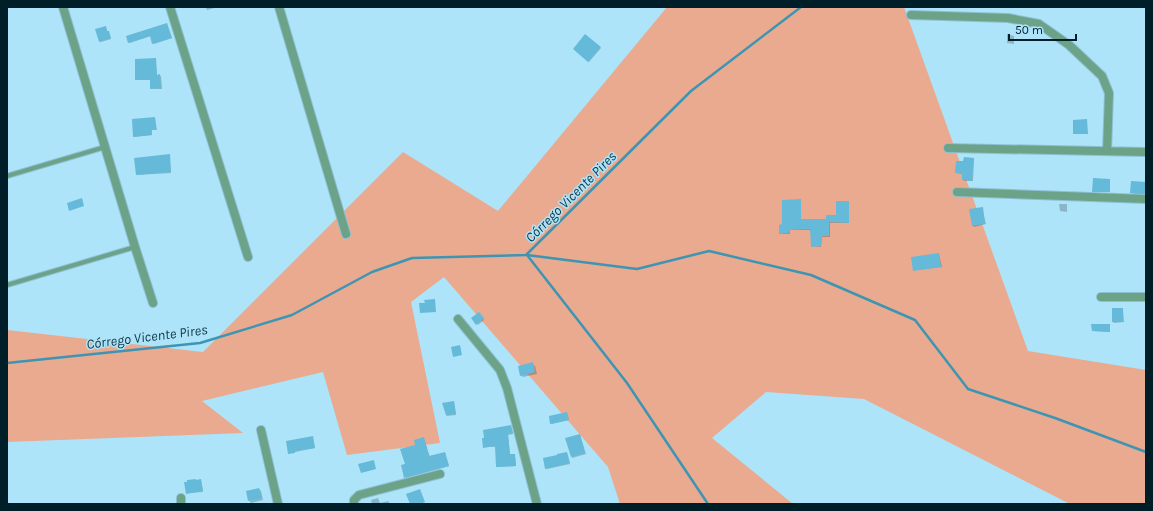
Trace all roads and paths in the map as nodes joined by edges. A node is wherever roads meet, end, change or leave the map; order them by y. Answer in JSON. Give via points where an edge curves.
{"nodes":[{"id":1,"x":63,"y":7,"type":"edge"},
{"id":2,"x":170,"y":7,"type":"edge"},
{"id":3,"x":278,"y":7,"type":"edge"},
{"id":4,"x":911,"y":15,"type":"dead end"},
{"id":5,"x":105,"y":147,"type":"junction"},
{"id":6,"x":948,"y":148,"type":"dead end"},
{"id":7,"x":1107,"y":151,"type":"junction"},
{"id":8,"x":1146,"y":152,"type":"edge"},
{"id":9,"x":7,"y":176,"type":"edge"},
{"id":10,"x":957,"y":192,"type":"dead end"},
{"id":11,"x":1146,"y":199,"type":"edge"},
{"id":12,"x":346,"y":234,"type":"dead end"},
{"id":13,"x":135,"y":247,"type":"junction"},
{"id":14,"x":248,"y":257,"type":"dead end"},
{"id":15,"x":7,"y":285,"type":"edge"},
{"id":16,"x":1101,"y":297,"type":"dead end"},
{"id":17,"x":1146,"y":297,"type":"edge"},
{"id":18,"x":153,"y":303,"type":"dead end"},
{"id":19,"x":458,"y":319,"type":"dead end"},
{"id":20,"x":261,"y":430,"type":"dead end"},
{"id":21,"x":440,"y":474,"type":"dead end"},
{"id":22,"x":278,"y":504,"type":"edge"},
{"id":23,"x":354,"y":504,"type":"edge"},
{"id":24,"x":537,"y":504,"type":"edge"}],
"edges":[{"from":1,"to":5,"type":"street"},
{"from":2,"to":14,"type":"street"},
{"from":3,"to":12,"type":"street"},
{"from":4,"to":7,"type":"street","via":[[1008,18],[1039,24],[1069,45],[1102,76],[1109,93]]},
{"from":5,"to":9,"type":"lane"},
{"from":5,"to":13,"type":"street"},
{"from":6,"to":7,"type":"street"},
{"from":7,"to":8,"type":"street"},
{"from":10,"to":11,"type":"street"},
{"from":13,"to":15,"type":"lane"},
{"from":13,"to":18,"type":"street"},
{"from":16,"to":17,"type":"street"},
{"from":19,"to":24,"type":"street","via":[[500,370]]},
{"from":20,"to":22,"type":"street"},
{"from":21,"to":23,"type":"street","via":[[359,495]]}]}
